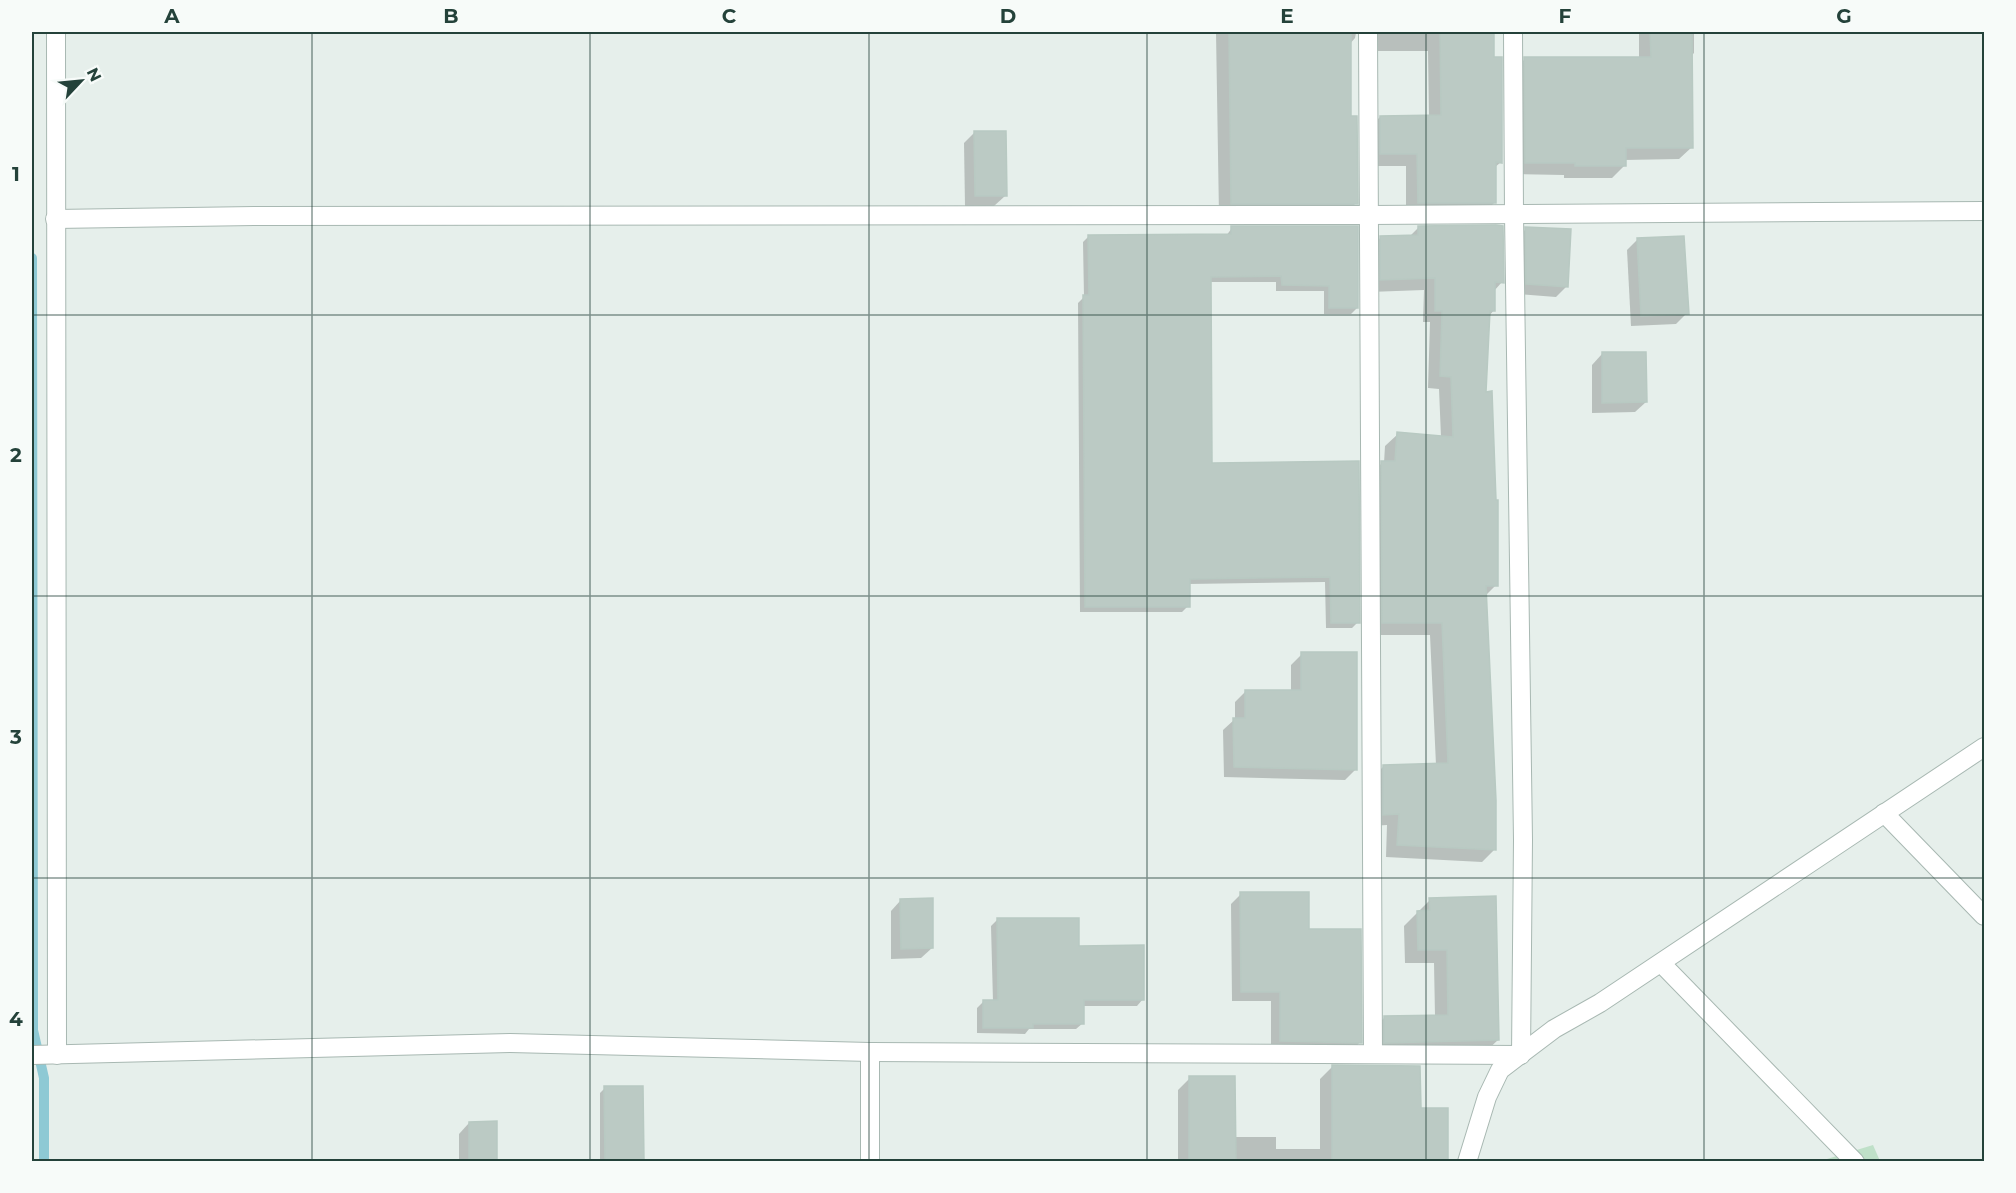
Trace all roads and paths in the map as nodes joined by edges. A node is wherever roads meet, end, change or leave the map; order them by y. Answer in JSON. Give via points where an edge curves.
{"nodes":[{"id":1,"x":56,"y":32,"type":"edge"},
{"id":2,"x":1368,"y":32,"type":"edge"},
{"id":3,"x":1513,"y":32,"type":"edge"},
{"id":4,"x":1984,"y":211,"type":"edge"},
{"id":5,"x":1514,"y":214,"type":"junction"},
{"id":6,"x":1369,"y":215,"type":"junction"},
{"id":7,"x":55,"y":219,"type":"junction"},
{"id":8,"x":1984,"y":747,"type":"edge"},
{"id":9,"x":1884,"y":813,"type":"junction"},
{"id":10,"x":1984,"y":916,"type":"edge"},
{"id":11,"x":1661,"y":963,"type":"junction"},
{"id":12,"x":870,"y":1052,"type":"junction"},
{"id":13,"x":1373,"y":1054,"type":"junction"},
{"id":14,"x":32,"y":1055,"type":"edge"},
{"id":15,"x":56,"y":1055,"type":"junction"},
{"id":16,"x":1521,"y":1055,"type":"junction"},
{"id":17,"x":870,"y":1161,"type":"edge"},
{"id":18,"x":1467,"y":1161,"type":"edge"},
{"id":19,"x":1855,"y":1161,"type":"edge"}],
"edges":[{"from":1,"to":7,"type":"street"},
{"from":2,"to":6,"type":"street"},
{"from":3,"to":5,"type":"street"},
{"from":4,"to":5,"type":"street"},
{"from":5,"to":6,"type":"street"},
{"from":5,"to":16,"type":"street","via":[[1523,840]]},
{"from":6,"to":7,"type":"street"},
{"from":6,"to":13,"type":"street"},
{"from":7,"to":15,"type":"street"},
{"from":8,"to":9,"type":"street"},
{"from":9,"to":10,"type":"street"},
{"from":9,"to":11,"type":"street"},
{"from":11,"to":16,"type":"street","via":[[1554,1029]]},
{"from":11,"to":19,"type":"street"},
{"from":12,"to":13,"type":"street"},
{"from":12,"to":15,"type":"street","via":[[510,1043]]},
{"from":12,"to":17,"type":"street"},
{"from":13,"to":16,"type":"street"},
{"from":14,"to":15,"type":"street"},
{"from":16,"to":18,"type":"street","via":[[1500,1070],[1487,1097]]}]}
